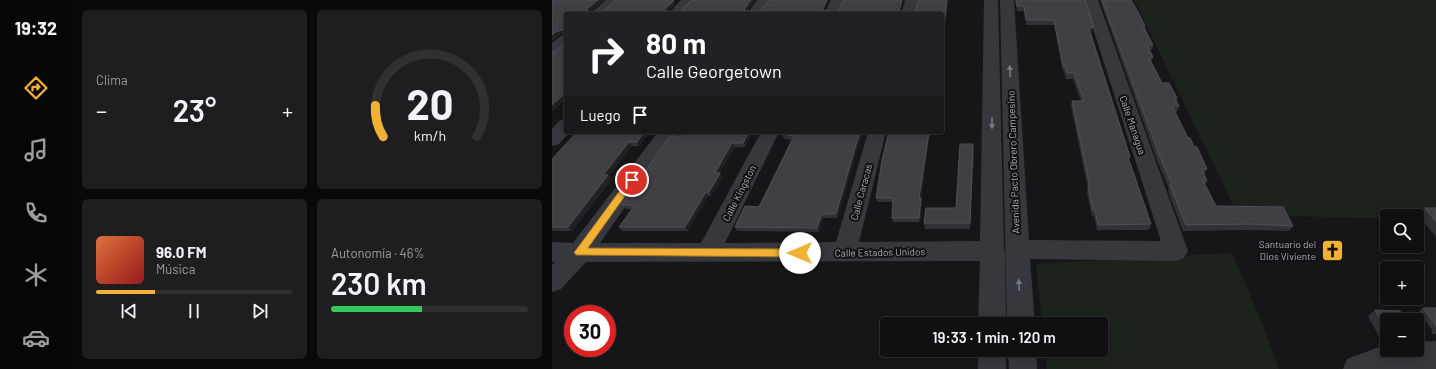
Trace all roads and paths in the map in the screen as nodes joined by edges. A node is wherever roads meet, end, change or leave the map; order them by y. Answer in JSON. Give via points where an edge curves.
{"nodes":[{"id":1,"x":614,"y":0,"type":"edge"},
{"id":2,"x":688,"y":0,"type":"edge"},
{"id":3,"x":764,"y":0,"type":"edge"},
{"id":4,"x":838,"y":0,"type":"edge"},
{"id":5,"x":912,"y":0,"type":"edge"},
{"id":6,"x":991,"y":0,"type":"edge"},
{"id":7,"x":1007,"y":0,"type":"edge"},
{"id":8,"x":1091,"y":0,"type":"edge"},
{"id":9,"x":599,"y":12,"type":"edge"},
{"id":10,"x":676,"y":12,"type":"edge"},
{"id":11,"x":755,"y":12,"type":"edge"},
{"id":12,"x":832,"y":12,"type":"edge"},
{"id":13,"x":909,"y":12,"type":"edge"},
{"id":14,"x":564,"y":42,"type":"edge"},
{"id":15,"x":552,"y":51,"type":"edge"},
{"id":16,"x":564,"y":127,"type":"edge"},
{"id":17,"x":667,"y":134,"type":"edge"},
{"id":18,"x":769,"y":134,"type":"edge"},
{"id":19,"x":876,"y":134,"type":"edge"},
{"id":20,"x":552,"y":140,"type":"edge"},
{"id":21,"x":1017,"y":249,"type":"junction"},
{"id":22,"x":993,"y":251,"type":"junction"},
{"id":23,"x":552,"y":252,"type":"edge"},
{"id":24,"x":579,"y":252,"type":"junction"},
{"id":25,"x":845,"y":252,"type":"junction"},
{"id":26,"x":708,"y":253,"type":"junction"},
{"id":27,"x":552,"y":281,"type":"edge"},
{"id":28,"x":992,"y":317,"type":"edge"},
{"id":29,"x":1021,"y":317,"type":"edge"},
{"id":30,"x":1436,"y":355,"type":"edge"},
{"id":31,"x":992,"y":357,"type":"edge"},
{"id":32,"x":1022,"y":357,"type":"edge"},
{"id":33,"x":992,"y":369,"type":"edge"},
{"id":34,"x":1023,"y":369,"type":"edge"},
{"id":35,"x":1357,"y":369,"type":"edge"}],
"edges":[{"from":1,"to":9,"type":"street"},
{"from":2,"to":10,"type":"street"},
{"from":3,"to":11,"type":"street"},
{"from":4,"to":12,"type":"street"},
{"from":5,"to":13,"type":"street"},
{"from":6,"to":22,"type":"street","name":"Avenida Pacto Obrero Campesino","one_way":true},
{"from":21,"to":7,"type":"street","name":"Avenida Pacto Obrero Campesino","one_way":true},
{"from":8,"to":21,"type":"street","name":"Calle Managua","via":[[1176,251]]},
{"from":14,"to":15,"type":"street"},
{"from":16,"to":20,"type":"street"},
{"from":17,"to":24,"type":"street"},
{"from":18,"to":26,"type":"street","name":"Calle Kingston"},
{"from":19,"to":25,"type":"street","name":"Calle Caracas"},
{"from":29,"to":21,"type":"street","name":"Avenida Pacto Obrero Campesino","one_way":true},
{"from":22,"to":25,"type":"street","name":"Calle Estados Unidos"},
{"from":22,"to":28,"type":"street","name":"Avenida Pacto Obrero Campesino"},
{"from":23,"to":24,"type":"street","name":"Calle Estados Unidos"},
{"from":24,"to":26,"type":"street","name":"Calle Estados Unidos"},
{"from":24,"to":27,"type":"street"},
{"from":25,"to":26,"type":"street","name":"Calle Estados Unidos"},
{"from":30,"to":35,"type":"street","via":[[1391,356]]},
{"from":31,"to":33,"type":"street"},
{"from":32,"to":34,"type":"street"}]}
